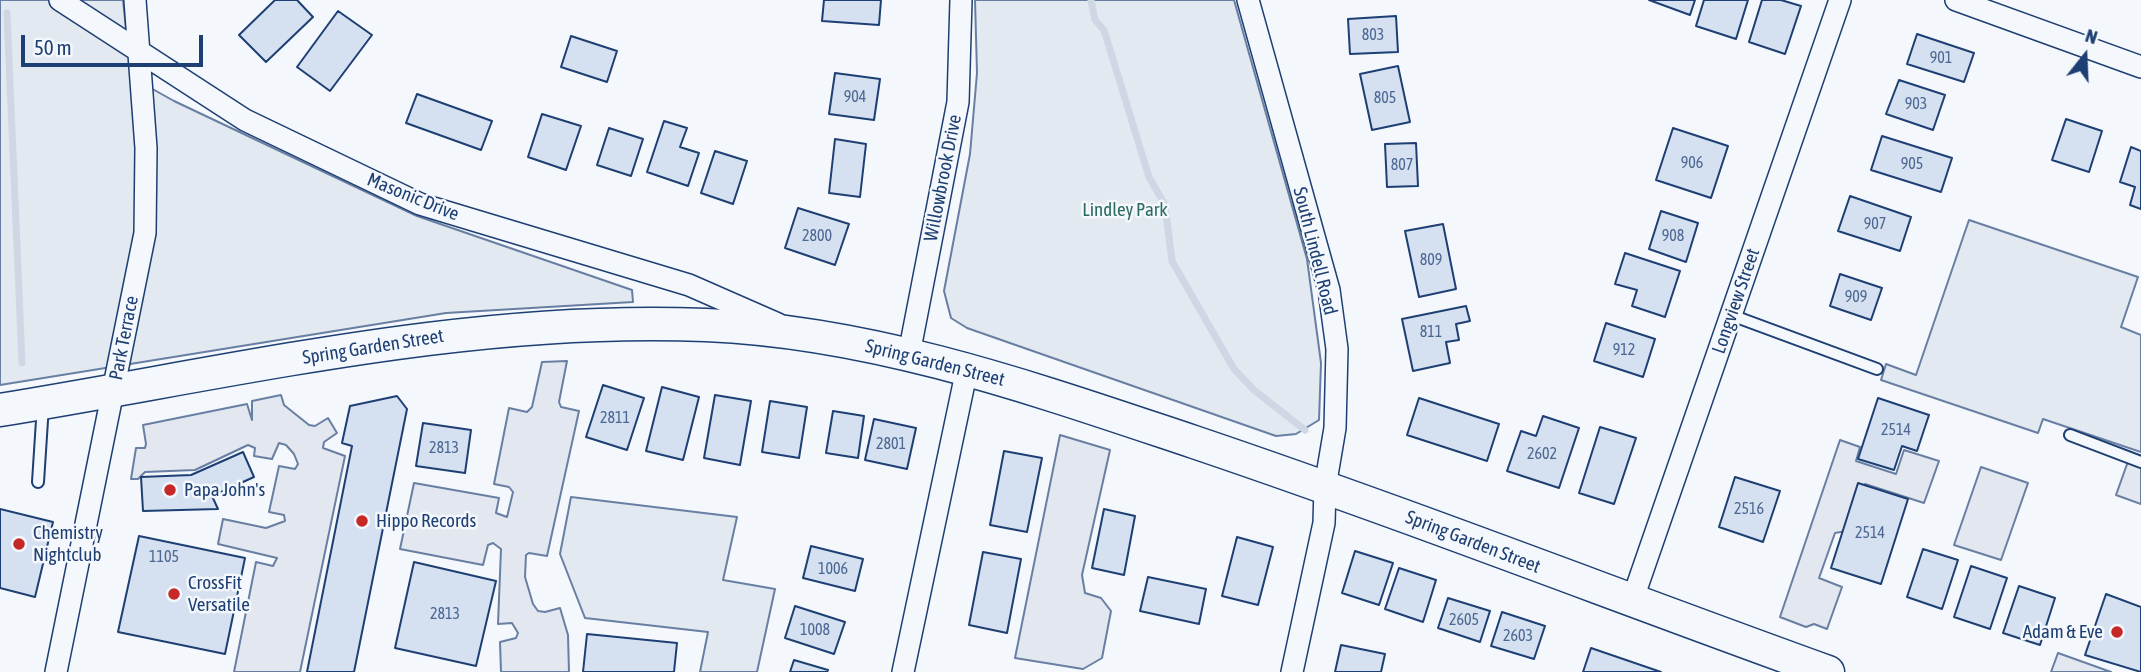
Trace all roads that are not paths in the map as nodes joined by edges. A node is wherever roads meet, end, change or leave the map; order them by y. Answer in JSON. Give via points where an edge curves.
{"nodes":[{"id":1,"x":60,"y":0,"type":"edge"},
{"id":2,"x":135,"y":0,"type":"edge"},
{"id":3,"x":961,"y":0,"type":"edge"},
{"id":4,"x":1248,"y":0,"type":"edge"},
{"id":5,"x":1840,"y":0,"type":"edge"},
{"id":6,"x":1956,"y":0,"type":"edge"},
{"id":7,"x":141,"y":52,"type":"junction"},
{"id":8,"x":2141,"y":67,"type":"edge"},
{"id":9,"x":1731,"y":316,"type":"junction"},
{"id":10,"x":796,"y":331,"type":"junction"},
{"id":11,"x":909,"y":354,"type":"junction"},
{"id":12,"x":967,"y":369,"type":"junction"},
{"id":13,"x":1877,"y":369,"type":"dead end"},
{"id":14,"x":113,"y":392,"type":"junction"},
{"id":15,"x":43,"y":403,"type":"junction"},
{"id":16,"x":0,"y":410,"type":"edge"},
{"id":17,"x":2070,"y":435,"type":"dead end"},
{"id":18,"x":2141,"y":462,"type":"edge"},
{"id":19,"x":38,"y":482,"type":"dead end"},
{"id":20,"x":1325,"y":487,"type":"junction"},
{"id":21,"x":1632,"y":601,"type":"junction"},
{"id":22,"x":56,"y":672,"type":"edge"},
{"id":23,"x":903,"y":672,"type":"edge"},
{"id":24,"x":1292,"y":672,"type":"edge"},
{"id":25,"x":1828,"y":672,"type":"edge"}],
"edges":[{"from":1,"to":7,"type":"street","name":"Masonic Drive"},
{"from":2,"to":7,"type":"street","name":"Park Terrace"},
{"from":3,"to":11,"type":"street","name":"Willowbrook Drive","via":[[958,102]]},
{"from":4,"to":20,"type":"street","name":"South Lindell Road","via":[[1329,290],[1337,349],[1335,428]]},
{"from":5,"to":9,"type":"street","name":"Longview Street"},
{"from":6,"to":8,"type":"street"},
{"from":7,"to":10,"type":"street","name":"Masonic Drive","via":[[245,120],[420,204],[688,285]]},
{"from":7,"to":14,"type":"street","name":"Park Terrace","via":[[145,233]]},
{"from":9,"to":13,"type":"lane"},
{"from":9,"to":21,"type":"street","name":"Longview Street"},
{"from":10,"to":11,"type":"main road","name":"Spring Garden Street"},
{"from":10,"to":14,"type":"main road","name":"Spring Garden Street","via":[[703,325],[562,326],[467,333]]},
{"from":11,"to":12,"type":"main road","name":"Spring Garden Street"},
{"from":12,"to":20,"type":"main road","name":"Spring Garden Street"},
{"from":12,"to":23,"type":"street"},
{"from":14,"to":15,"type":"main road","name":"Spring Garden Street"},
{"from":14,"to":22,"type":"street","name":"Park Terrace"},
{"from":15,"to":16,"type":"main road","name":"Spring Garden Street"},
{"from":15,"to":19,"type":"lane"},
{"from":17,"to":18,"type":"lane"},
{"from":20,"to":21,"type":"main road","name":"Spring Garden Street"},
{"from":20,"to":24,"type":"street","name":"South Lindell Road","via":[[1324,523]]},
{"from":21,"to":25,"type":"main road","name":"Spring Garden Street"}]}
